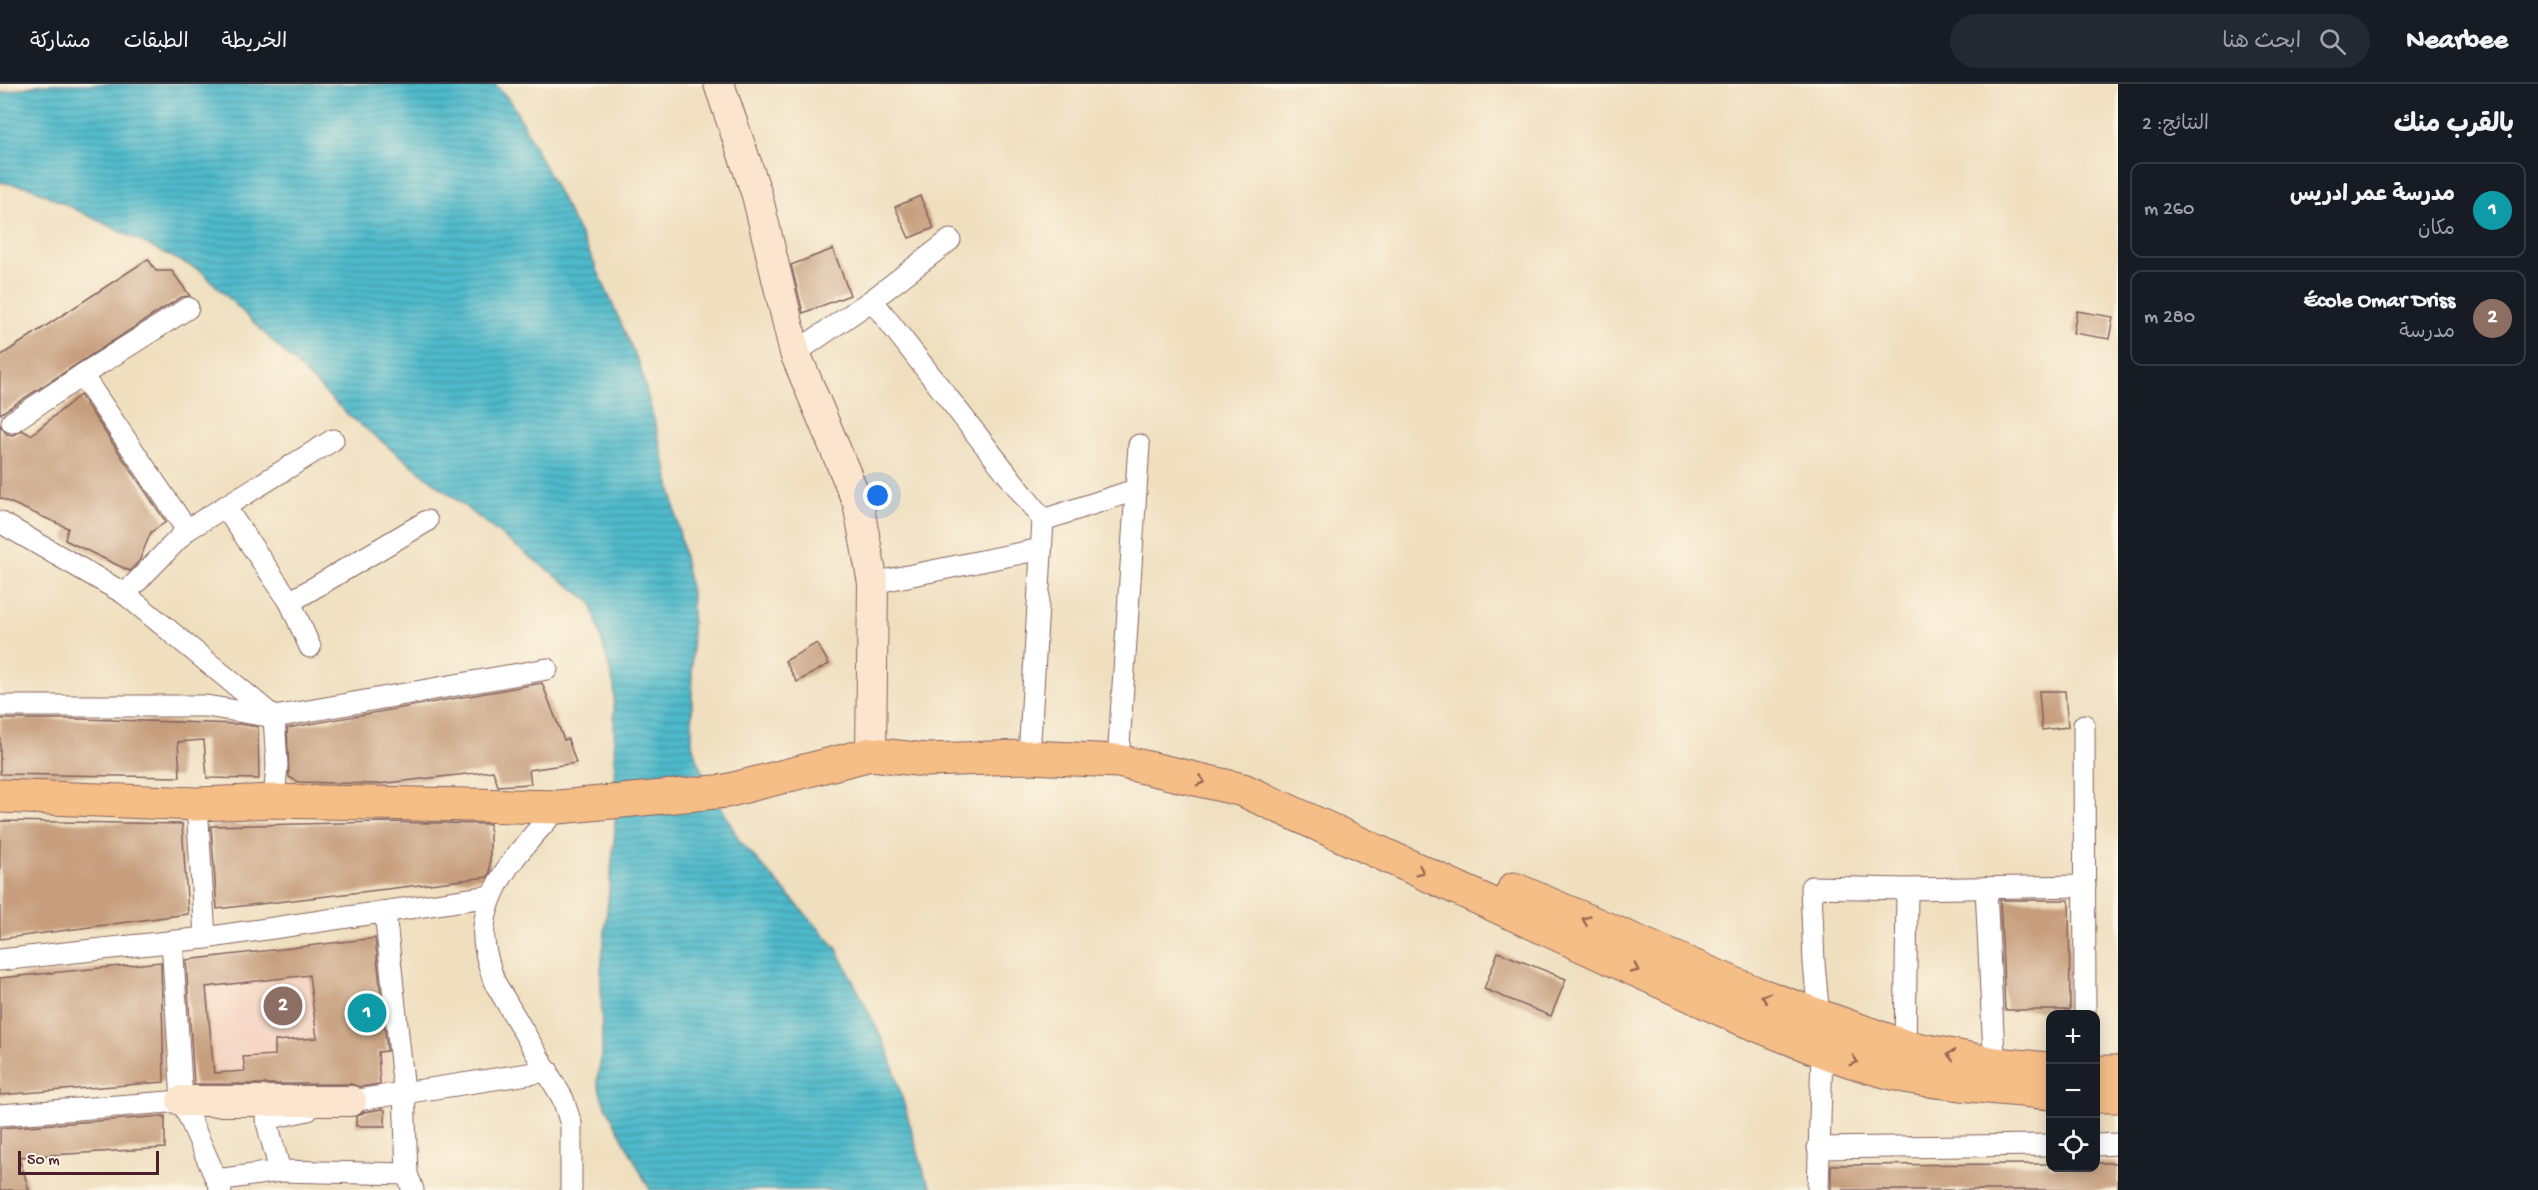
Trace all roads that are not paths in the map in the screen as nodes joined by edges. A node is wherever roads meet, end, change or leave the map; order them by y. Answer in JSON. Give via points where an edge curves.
{"nodes":[{"id":1,"x":718,"y":84,"type":"edge"},
{"id":2,"x":950,"y":240,"type":"dead end"},
{"id":3,"x":872,"y":300,"type":"junction"},
{"id":4,"x":188,"y":308,"type":"dead end"},
{"id":5,"x":795,"y":353,"type":"junction"},
{"id":6,"x":82,"y":375,"type":"junction"},
{"id":7,"x":12,"y":422,"type":"dead end"},
{"id":8,"x":333,"y":440,"type":"dead end"},
{"id":9,"x":1138,"y":446,"type":"dead end"},
{"id":10,"x":1135,"y":490,"type":"junction"},
{"id":11,"x":225,"y":507,"type":"junction"},
{"id":12,"x":1042,"y":520,"type":"junction"},
{"id":13,"x":428,"y":521,"type":"dead end"},
{"id":14,"x":0,"y":522,"type":"edge"},
{"id":15,"x":187,"y":530,"type":"junction"},
{"id":16,"x":1041,"y":549,"type":"junction"},
{"id":17,"x":873,"y":583,"type":"junction"},
{"id":18,"x":125,"y":594,"type":"junction"},
{"id":19,"x":290,"y":602,"type":"junction"},
{"id":20,"x":310,"y":647,"type":"dead end"},
{"id":21,"x":547,"y":669,"type":"dead end"},
{"id":22,"x":0,"y":706,"type":"edge"},
{"id":23,"x":274,"y":717,"type":"junction"},
{"id":24,"x":2084,"y":725,"type":"dead end"},
{"id":25,"x":1030,"y":747,"type":"junction"},
{"id":26,"x":1119,"y":751,"type":"junction"},
{"id":27,"x":882,"y":755,"type":"junction"},
{"id":28,"x":0,"y":796,"type":"edge"},
{"id":29,"x":274,"y":801,"type":"junction"},
{"id":30,"x":197,"y":804,"type":"junction"},
{"id":31,"x":566,"y":807,"type":"junction"},
{"id":32,"x":2085,"y":886,"type":"junction"},
{"id":33,"x":1986,"y":888,"type":"junction"},
{"id":34,"x":1907,"y":889,"type":"junction"},
{"id":35,"x":491,"y":896,"type":"junction"},
{"id":36,"x":1519,"y":903,"type":"junction"},
{"id":37,"x":385,"y":912,"type":"junction"},
{"id":38,"x":204,"y":938,"type":"junction"},
{"id":39,"x":172,"y":941,"type":"junction"},
{"id":40,"x":0,"y":960,"type":"edge"},
{"id":41,"x":2085,"y":1010,"type":"edge"},
{"id":42,"x":1820,"y":1016,"type":"junction"},
{"id":43,"x":1822,"y":1051,"type":"junction"},
{"id":44,"x":1905,"y":1061,"type":"junction"},
{"id":45,"x":2046,"y":1070,"type":"edge"},
{"id":46,"x":548,"y":1071,"type":"junction"},
{"id":47,"x":2100,"y":1072,"type":"edge"},
{"id":48,"x":2118,"y":1072,"type":"edge"},
{"id":49,"x":1995,"y":1076,"type":"junction"},
{"id":50,"x":404,"y":1091,"type":"junction"},
{"id":51,"x":2046,"y":1092,"type":"edge"},
{"id":52,"x":2100,"y":1096,"type":"edge"},
{"id":53,"x":2118,"y":1096,"type":"edge"},
{"id":54,"x":182,"y":1101,"type":"junction"},
{"id":55,"x":351,"y":1101,"type":"junction"},
{"id":56,"x":0,"y":1115,"type":"edge"},
{"id":57,"x":2118,"y":1144,"type":"edge"},
{"id":58,"x":2046,"y":1145,"type":"edge"},
{"id":59,"x":2100,"y":1145,"type":"edge"},
{"id":60,"x":1818,"y":1148,"type":"junction"},
{"id":61,"x":280,"y":1171,"type":"junction"},
{"id":62,"x":410,"y":1182,"type":"edge"},
{"id":63,"x":219,"y":1185,"type":"edge"},
{"id":64,"x":571,"y":1190,"type":"edge"},
{"id":65,"x":1818,"y":1190,"type":"edge"}],
"edges":[{"from":1,"to":5,"type":"main road","via":[[757,195]]},
{"from":2,"to":3,"type":"street"},
{"from":3,"to":5,"type":"street"},
{"from":3,"to":12,"type":"street"},
{"from":4,"to":6,"type":"street"},
{"from":5,"to":17,"type":"main road","via":[[858,503]]},
{"from":6,"to":7,"type":"street"},
{"from":6,"to":15,"type":"street"},
{"from":8,"to":11,"type":"street"},
{"from":9,"to":10,"type":"street"},
{"from":10,"to":12,"type":"street"},
{"from":10,"to":26,"type":"street"},
{"from":11,"to":15,"type":"street"},
{"from":11,"to":19,"type":"street"},
{"from":12,"to":16,"type":"street"},
{"from":13,"to":19,"type":"street"},
{"from":14,"to":18,"type":"street"},
{"from":15,"to":18,"type":"street"},
{"from":16,"to":17,"type":"street"},
{"from":16,"to":25,"type":"street"},
{"from":17,"to":27,"type":"main road"},
{"from":18,"to":23,"type":"street"},
{"from":19,"to":20,"type":"street"},
{"from":21,"to":23,"type":"street"},
{"from":22,"to":23,"type":"street","via":[[206,706]]},
{"from":23,"to":29,"type":"street"},
{"from":24,"to":32,"type":"street"},
{"from":25,"to":26,"type":"main road"},
{"from":25,"to":27,"type":"main road","via":[[926,760]]},
{"from":26,"to":36,"type":"main road","via":[[1245,780]]},
{"from":27,"to":31,"type":"main road","via":[[726,791]]},
{"from":28,"to":30,"type":"main road"},
{"from":29,"to":30,"type":"main road"},
{"from":29,"to":31,"type":"main road"},
{"from":30,"to":38,"type":"street"},
{"from":31,"to":35,"type":"street","via":[[518,852]]},
{"from":32,"to":33,"type":"street"},
{"from":32,"to":41,"type":"street"},
{"from":33,"to":34,"type":"street"},
{"from":33,"to":49,"type":"street"},
{"from":34,"to":42,"type":"street","via":[[1811,887]]},
{"from":34,"to":44,"type":"street"},
{"from":35,"to":37,"type":"street"},
{"from":35,"to":46,"type":"street","via":[[484,928],[487,960],[494,981]]},
{"from":42,"to":36,"type":"main road","one_way":true},
{"from":36,"to":43,"type":"main road","one_way":true,"via":[[1745,1020]]},
{"from":37,"to":38,"type":"street"},
{"from":37,"to":50,"type":"street"},
{"from":38,"to":39,"type":"street"},
{"from":39,"to":40,"type":"street"},
{"from":39,"to":54,"type":"street"},
{"from":42,"to":43,"type":"street"},
{"from":42,"to":44,"type":"main road"},
{"from":43,"to":44,"type":"main road","one_way":true},
{"from":43,"to":60,"type":"street"},
{"from":44,"to":49,"type":"main road"},
{"from":45,"to":49,"type":"main road"},
{"from":46,"to":50,"type":"street"},
{"from":46,"to":64,"type":"street","via":[[571,1124]]},
{"from":47,"to":48,"type":"main road"},
{"from":49,"to":51,"type":"main road"},
{"from":50,"to":55,"type":"street"},
{"from":50,"to":62,"type":"street"},
{"from":52,"to":53,"type":"main road"},
{"from":54,"to":55,"type":"main road"},
{"from":54,"to":56,"type":"street"},
{"from":54,"to":63,"type":"street"},
{"from":55,"to":61,"type":"street","via":[[266,1119]]},
{"from":57,"to":59,"type":"street"},
{"from":58,"to":60,"type":"street"},
{"from":60,"to":65,"type":"street"},
{"from":61,"to":62,"type":"street"},
{"from":61,"to":63,"type":"street"}]}
